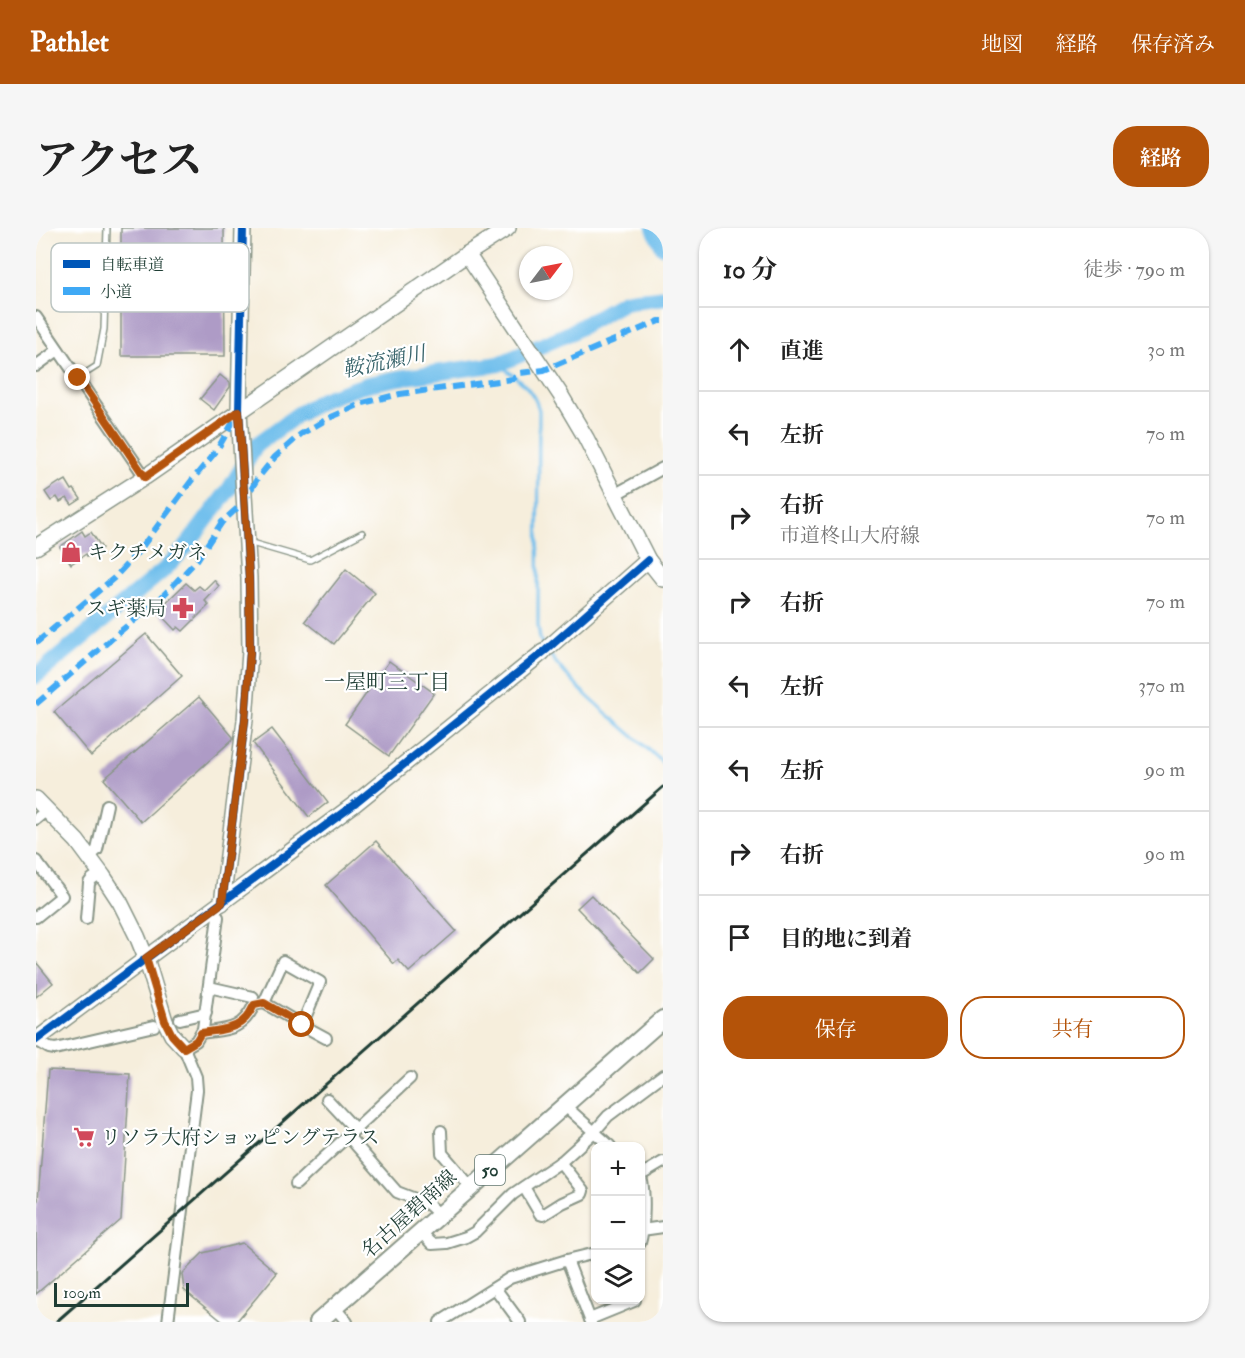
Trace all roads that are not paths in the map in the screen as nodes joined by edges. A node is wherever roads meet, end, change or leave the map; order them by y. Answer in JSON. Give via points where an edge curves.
{"nodes":[{"id":1,"x":107,"y":228,"type":"edge"},
{"id":2,"x":243,"y":228,"type":"edge"},
{"id":3,"x":508,"y":228,"type":"edge"},
{"id":4,"x":107,"y":243,"type":"edge"},
{"id":5,"x":243,"y":243,"type":"edge"},
{"id":6,"x":467,"y":254,"type":"junction"},
{"id":7,"x":105,"y":312,"type":"edge"},
{"id":8,"x":241,"y":312,"type":"edge"},
{"id":9,"x":36,"y":317,"type":"edge"},
{"id":10,"x":58,"y":350,"type":"junction"},
{"id":11,"x":36,"y":366,"type":"edge"},
{"id":12,"x":78,"y":378,"type":"junction"},
{"id":13,"x":239,"y":411,"type":"junction"},
{"id":14,"x":663,"y":468,"type":"edge"},
{"id":15,"x":145,"y":477,"type":"junction"},
{"id":16,"x":614,"y":495,"type":"junction"},
{"id":17,"x":362,"y":533,"type":"dead end"},
{"id":18,"x":246,"y":542,"type":"junction"},
{"id":19,"x":36,"y":547,"type":"edge"},
{"id":20,"x":648,"y":560,"type":"junction"},
{"id":21,"x":663,"y":579,"type":"edge"},
{"id":22,"x":36,"y":799,"type":"edge"},
{"id":23,"x":107,"y":805,"type":"dead end"},
{"id":24,"x":41,"y":815,"type":"edge"},
{"id":25,"x":89,"y":857,"type":"junction"},
{"id":26,"x":36,"y":861,"type":"edge"},
{"id":27,"x":101,"y":873,"type":"junction"},
{"id":28,"x":220,"y":910,"type":"junction"},
{"id":29,"x":36,"y":916,"type":"edge"},
{"id":30,"x":86,"y":919,"type":"dead end"},
{"id":31,"x":146,"y":958,"type":"junction"},
{"id":32,"x":209,"y":987,"type":"junction"},
{"id":33,"x":253,"y":997,"type":"dead end"},
{"id":34,"x":264,"y":1003,"type":"junction"},
{"id":35,"x":206,"y":1013,"type":"junction"},
{"id":36,"x":180,"y":1019,"type":"dead end"},
{"id":37,"x":663,"y":1019,"type":"edge"},
{"id":38,"x":302,"y":1025,"type":"junction"},
{"id":39,"x":154,"y":1026,"type":"dead end"},
{"id":40,"x":201,"y":1033,"type":"junction"},
{"id":41,"x":326,"y":1038,"type":"dead end"},
{"id":42,"x":36,"y":1040,"type":"edge"},
{"id":43,"x":184,"y":1048,"type":"junction"},
{"id":44,"x":663,"y":1075,"type":"edge"},
{"id":45,"x":410,"y":1078,"type":"dead end"},
{"id":46,"x":327,"y":1099,"type":"dead end"},
{"id":47,"x":564,"y":1106,"type":"junction"},
{"id":48,"x":441,"y":1131,"type":"dead end"},
{"id":49,"x":594,"y":1132,"type":"junction"},
{"id":50,"x":351,"y":1133,"type":"junction"},
{"id":51,"x":605,"y":1142,"type":"edge"},
{"id":52,"x":560,"y":1162,"type":"junction"},
{"id":53,"x":663,"y":1162,"type":"edge"},
{"id":54,"x":296,"y":1185,"type":"dead end"},
{"id":55,"x":471,"y":1187,"type":"junction"},
{"id":56,"x":524,"y":1187,"type":"junction"},
{"id":57,"x":643,"y":1196,"type":"edge"},
{"id":58,"x":440,"y":1215,"type":"junction"},
{"id":59,"x":663,"y":1227,"type":"edge"},
{"id":60,"x":645,"y":1230,"type":"edge"},
{"id":61,"x":421,"y":1232,"type":"junction"},
{"id":62,"x":591,"y":1254,"type":"edge"},
{"id":63,"x":567,"y":1260,"type":"junction"},
{"id":64,"x":495,"y":1288,"type":"junction"},
{"id":65,"x":627,"y":1304,"type":"edge"},
{"id":66,"x":334,"y":1307,"type":"junction"},
{"id":67,"x":590,"y":1321,"type":"edge"},
{"id":68,"x":168,"y":1322,"type":"edge"},
{"id":69,"x":318,"y":1322,"type":"edge"},
{"id":70,"x":347,"y":1322,"type":"edge"},
{"id":71,"x":440,"y":1322,"type":"edge"},
{"id":72,"x":520,"y":1322,"type":"edge"}],
"edges":[{"from":1,"to":4,"type":"lane"},
{"from":2,"to":5,"type":"street"},
{"from":3,"to":6,"type":"street"},
{"from":6,"to":13,"type":"street"},
{"from":6,"to":16,"type":"street","via":[[586,438]]},
{"from":7,"to":12,"type":"lane","via":[[97,366]]},
{"from":8,"to":13,"type":"street"},
{"from":9,"to":10,"type":"street"},
{"from":10,"to":11,"type":"street"},
{"from":10,"to":12,"type":"street"},
{"from":12,"to":15,"type":"street"},
{"from":13,"to":15,"type":"street"},
{"from":13,"to":18,"type":"street"},
{"from":14,"to":16,"type":"street"},
{"from":15,"to":19,"type":"street"},
{"from":16,"to":20,"type":"street"},
{"from":17,"to":18,"type":"lane","via":[[310,561]]},
{"from":18,"to":28,"type":"street","via":[[250,652]]},
{"from":20,"to":21,"type":"street"},
{"from":20,"to":28,"type":"street","via":[[546,650]]},
{"from":22,"to":24,"type":"street"},
{"from":23,"to":25,"type":"street","via":[[97,850]]},
{"from":24,"to":25,"type":"street","via":[[77,841]]},
{"from":25,"to":27,"type":"street"},
{"from":26,"to":29,"type":"street","via":[[62,896]]},
{"from":27,"to":30,"type":"street","via":[[89,883]]},
{"from":27,"to":31,"type":"street","via":[[120,902]]},
{"from":28,"to":31,"type":"street"},
{"from":28,"to":32,"type":"street"},
{"from":31,"to":42,"type":"street"},
{"from":31,"to":43,"type":"street","via":[[165,1021]]},
{"from":32,"to":33,"type":"street"},
{"from":32,"to":35,"type":"street"},
{"from":34,"to":38,"type":"street"},
{"from":34,"to":38,"type":"street","via":[[283,961],[320,982]]},
{"from":34,"to":40,"type":"street","via":[[254,1005],[249,1017],[233,1028]]},
{"from":35,"to":36,"type":"street"},
{"from":35,"to":40,"type":"street"},
{"from":37,"to":47,"type":"main road","name":"名古屋碧南線","number":"50"},
{"from":38,"to":41,"type":"street"},
{"from":39,"to":42,"type":"street","via":[[55,1049]]},
{"from":40,"to":43,"type":"street"},
{"from":43,"to":68,"type":"street","via":[[197,1090]]},
{"from":44,"to":49,"type":"street","via":[[608,1116]]},
{"from":45,"to":50,"type":"street"},
{"from":46,"to":50,"type":"street"},
{"from":47,"to":49,"type":"street"},
{"from":47,"to":55,"type":"main road","name":"名古屋碧南線","number":"50"},
{"from":48,"to":55,"type":"street","via":[[442,1153]]},
{"from":49,"to":51,"type":"street"},
{"from":49,"to":52,"type":"street"},
{"from":50,"to":54,"type":"street"},
{"from":50,"to":58,"type":"street","via":[[397,1192],[428,1204]]},
{"from":52,"to":56,"type":"street"},
{"from":52,"to":56,"type":"street","via":[[582,1194],[543,1215]]},
{"from":53,"to":57,"type":"street","via":[[640,1175]]},
{"from":55,"to":58,"type":"main road","name":"名古屋碧南線","number":"50"},
{"from":56,"to":61,"type":"street","via":[[466,1237],[432,1244]]},
{"from":58,"to":61,"type":"main road","name":"名古屋碧南線","number":"50"},
{"from":59,"to":60,"type":"street"},
{"from":61,"to":66,"type":"main road","name":"名古屋碧南線","number":"50"},
{"from":62,"to":63,"type":"street"},
{"from":63,"to":64,"type":"street","via":[[510,1278]]},
{"from":63,"to":67,"type":"street"},
{"from":64,"to":71,"type":"street"},
{"from":64,"to":72,"type":"street"},
{"from":65,"to":67,"type":"street"},
{"from":66,"to":69,"type":"main road","name":"名古屋碧南線","number":"50"},
{"from":66,"to":70,"type":"street"}]}
